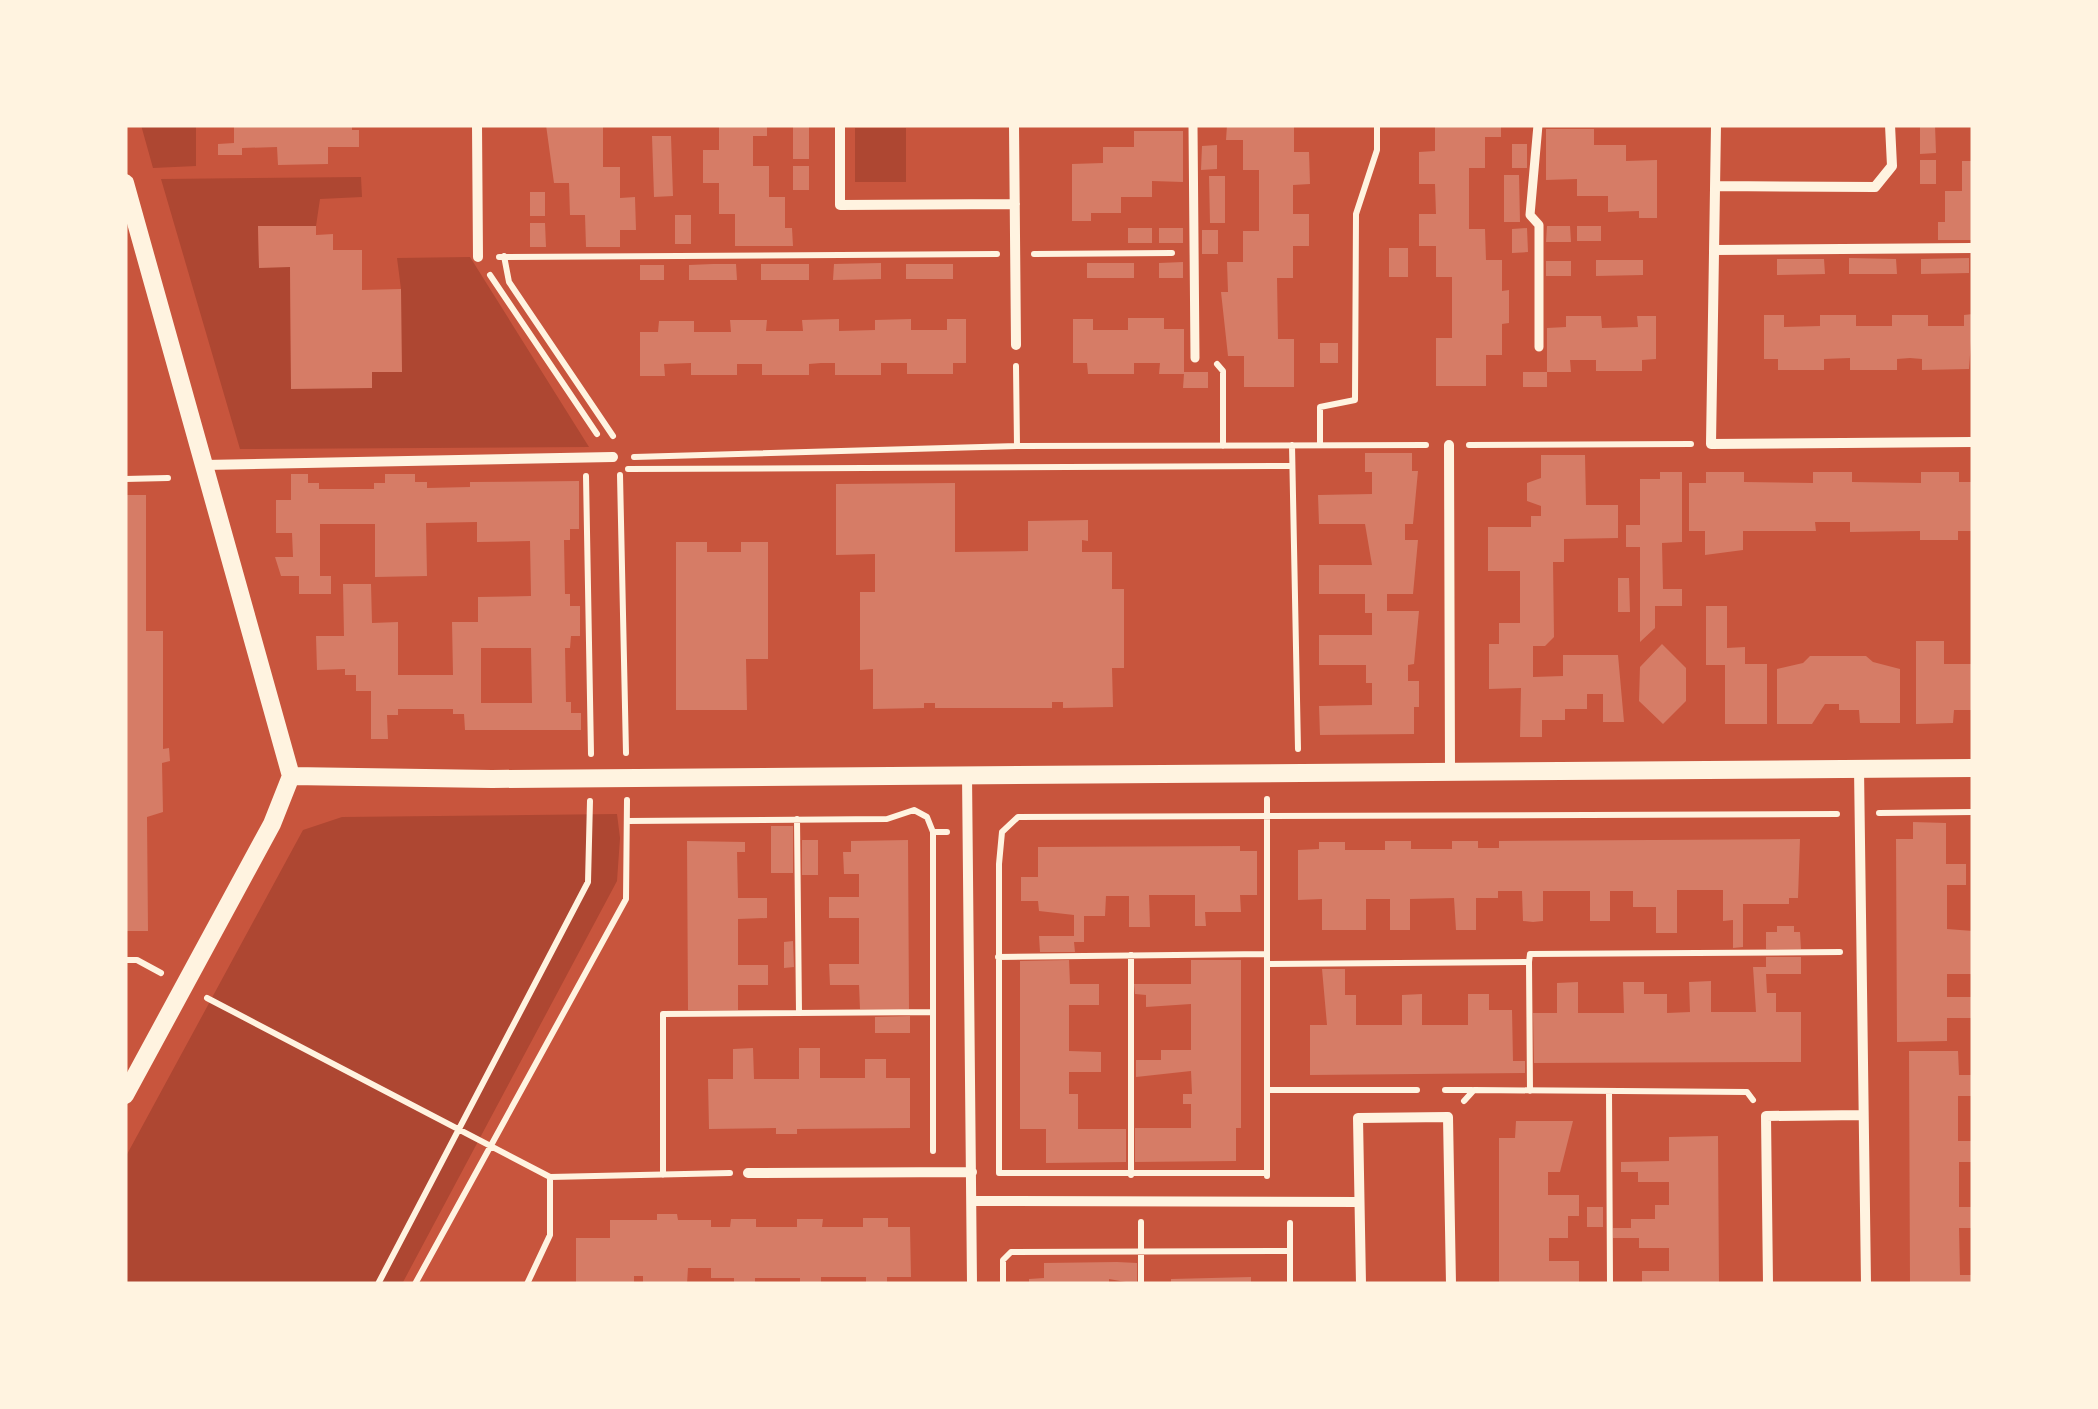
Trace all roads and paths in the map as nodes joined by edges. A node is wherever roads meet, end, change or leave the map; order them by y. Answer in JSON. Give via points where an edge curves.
{"nodes":[{"id":1,"x":477,"y":125,"type":"edge"},
{"id":2,"x":840,"y":125,"type":"edge"},
{"id":3,"x":1014,"y":125,"type":"edge"},
{"id":4,"x":1193,"y":125,"type":"edge"},
{"id":5,"x":1377,"y":125,"type":"edge"},
{"id":6,"x":1538,"y":125,"type":"edge"},
{"id":7,"x":1716,"y":125,"type":"edge"},
{"id":8,"x":1890,"y":125,"type":"edge"},
{"id":9,"x":125,"y":184,"type":"edge"},
{"id":10,"x":1716,"y":186,"type":"junction"},
{"id":11,"x":1015,"y":204,"type":"junction"},
{"id":12,"x":504,"y":238,"type":"dead end"},
{"id":13,"x":1973,"y":248,"type":"edge"},
{"id":14,"x":1714,"y":250,"type":"junction"},
{"id":15,"x":1194,"y":252,"type":"junction"},
{"id":16,"x":1015,"y":254,"type":"junction"},
{"id":17,"x":478,"y":257,"type":"junction"},
{"id":18,"x":504,"y":257,"type":"junction"},
{"id":19,"x":1016,"y":344,"type":"joint"},
{"id":20,"x":1539,"y":347,"type":"dead end"},
{"id":21,"x":1195,"y":358,"type":"joint"},
{"id":22,"x":1973,"y":442,"type":"edge"},
{"id":23,"x":1711,"y":444,"type":"junction"},
{"id":24,"x":1320,"y":445,"type":"junction"},
{"id":25,"x":1449,"y":445,"type":"junction"},
{"id":26,"x":1017,"y":446,"type":"junction"},
{"id":27,"x":1222,"y":446,"type":"junction"},
{"id":28,"x":1292,"y":446,"type":"junction"},
{"id":29,"x":613,"y":457,"type":"junction"},
{"id":30,"x":627,"y":457,"type":"junction"},
{"id":31,"x":204,"y":465,"type":"junction"},
{"id":32,"x":1292,"y":466,"type":"junction"},
{"id":33,"x":624,"y":469,"type":"junction"},
{"id":34,"x":168,"y":478,"type":"dead end"},
{"id":35,"x":125,"y":479,"type":"edge"},
{"id":36,"x":1860,"y":768,"type":"junction"},
{"id":37,"x":1973,"y":768,"type":"edge"},
{"id":38,"x":1450,"y":771,"type":"junction"},
{"id":39,"x":1267,"y":772,"type":"junction"},
{"id":40,"x":1298,"y":772,"type":"junction"},
{"id":41,"x":967,"y":774,"type":"junction"},
{"id":42,"x":291,"y":776,"type":"junction"},
{"id":43,"x":591,"y":777,"type":"junction"},
{"id":44,"x":627,"y":777,"type":"junction"},
{"id":45,"x":1973,"y":812,"type":"edge"},
{"id":46,"x":1860,"y":813,"type":"junction"},
{"id":47,"x":1267,"y":818,"type":"junction"},
{"id":48,"x":796,"y":819,"type":"junction"},
{"id":49,"x":627,"y":821,"type":"junction"},
{"id":50,"x":933,"y":832,"type":"junction"},
{"id":51,"x":950,"y":832,"type":"dead end"},
{"id":52,"x":984,"y":832,"type":"dead end"},
{"id":53,"x":1002,"y":832,"type":"junction"},
{"id":54,"x":1862,"y":952,"type":"junction"},
{"id":55,"x":1267,"y":954,"type":"junction"},
{"id":56,"x":1132,"y":955,"type":"junction"},
{"id":57,"x":969,"y":957,"type":"junction"},
{"id":58,"x":999,"y":957,"type":"junction"},
{"id":59,"x":125,"y":960,"type":"edge"},
{"id":60,"x":1529,"y":962,"type":"junction"},
{"id":61,"x":1267,"y":964,"type":"junction"},
{"id":62,"x":184,"y":986,"type":"junction"},
{"id":63,"x":933,"y":1012,"type":"junction"},
{"id":64,"x":799,"y":1013,"type":"junction"},
{"id":65,"x":1267,"y":1090,"type":"junction"},
{"id":66,"x":1474,"y":1090,"type":"junction"},
{"id":67,"x":1530,"y":1091,"type":"junction"},
{"id":68,"x":1610,"y":1091,"type":"junction"},
{"id":69,"x":125,"y":1095,"type":"edge"},
{"id":70,"x":1864,"y":1115,"type":"junction"},
{"id":71,"x":1766,"y":1116,"type":"junction"},
{"id":72,"x":1448,"y":1117,"type":"junction"},
{"id":73,"x":460,"y":1130,"type":"junction"},
{"id":74,"x":493,"y":1147,"type":"junction"},
{"id":75,"x":933,"y":1172,"type":"junction"},
{"id":76,"x":972,"y":1172,"type":"junction"},
{"id":77,"x":748,"y":1173,"type":"joint"},
{"id":78,"x":1131,"y":1173,"type":"junction"},
{"id":79,"x":1267,"y":1173,"type":"junction"},
{"id":80,"x":664,"y":1175,"type":"junction"},
{"id":81,"x":550,"y":1177,"type":"junction"},
{"id":82,"x":972,"y":1200,"type":"junction"},
{"id":83,"x":1136,"y":1201,"type":"junction"},
{"id":84,"x":1267,"y":1202,"type":"junction"},
{"id":85,"x":1290,"y":1202,"type":"junction"},
{"id":86,"x":1360,"y":1202,"type":"junction"},
{"id":87,"x":1290,"y":1251,"type":"junction"},
{"id":88,"x":1141,"y":1252,"type":"junction"},
{"id":89,"x":378,"y":1284,"type":"edge"},
{"id":90,"x":415,"y":1284,"type":"edge"},
{"id":91,"x":527,"y":1284,"type":"edge"},
{"id":92,"x":972,"y":1284,"type":"edge"},
{"id":93,"x":1003,"y":1284,"type":"edge"},
{"id":94,"x":1141,"y":1284,"type":"edge"},
{"id":95,"x":1290,"y":1284,"type":"edge"},
{"id":96,"x":1360,"y":1284,"type":"edge"},
{"id":97,"x":1450,"y":1284,"type":"edge"},
{"id":98,"x":1610,"y":1284,"type":"edge"},
{"id":99,"x":1768,"y":1284,"type":"edge"},
{"id":100,"x":1866,"y":1284,"type":"edge"}],
"edges":[{"from":1,"to":17,"type":"street"},
{"from":2,"to":11,"type":"street","via":[[840,206]]},
{"from":3,"to":11,"type":"street"},
{"from":4,"to":15,"type":"street"},
{"from":5,"to":24,"type":"path","via":[[1377,150],[1356,214],[1355,400],[1320,406]]},
{"from":6,"to":20,"type":"street","via":[[1530,214],[1539,225]]},
{"from":7,"to":10,"type":"street"},
{"from":8,"to":10,"type":"street","via":[[1892,166],[1875,187]]},
{"from":9,"to":31,"type":"street"},
{"from":10,"to":14,"type":"street"},
{"from":11,"to":16,"type":"street"},
{"from":12,"to":18,"type":"path"},
{"from":13,"to":14,"type":"street"},
{"from":14,"to":23,"type":"street"},
{"from":15,"to":16,"type":"path"},
{"from":15,"to":21,"type":"street"},
{"from":16,"to":18,"type":"path"},
{"from":16,"to":19,"type":"street"},
{"from":17,"to":18,"type":"path"},
{"from":17,"to":29,"type":"path"},
{"from":18,"to":30,"type":"path","via":[[509,282]]},
{"from":19,"to":26,"type":"path"},
{"from":21,"to":27,"type":"path","via":[[1211,357],[1223,372]]},
{"from":22,"to":23,"type":"street"},
{"from":23,"to":25,"type":"path"},
{"from":24,"to":25,"type":"path"},
{"from":24,"to":28,"type":"path"},
{"from":25,"to":38,"type":"street"},
{"from":26,"to":27,"type":"path"},
{"from":26,"to":30,"type":"path"},
{"from":27,"to":28,"type":"path"},
{"from":28,"to":32,"type":"path"},
{"from":29,"to":30,"type":"path"},
{"from":29,"to":31,"type":"street"},
{"from":30,"to":33,"type":"path"},
{"from":31,"to":42,"type":"street"},
{"from":32,"to":33,"type":"path"},
{"from":32,"to":40,"type":"path"},
{"from":33,"to":43,"type":"path","via":[[586,471]]},
{"from":33,"to":44,"type":"path"},
{"from":34,"to":35,"type":"path"},
{"from":36,"to":37,"type":"street"},
{"from":36,"to":38,"type":"street"},
{"from":36,"to":46,"type":"street"},
{"from":38,"to":40,"type":"street"},
{"from":39,"to":40,"type":"street"},
{"from":39,"to":41,"type":"street"},
{"from":39,"to":47,"type":"path"},
{"from":41,"to":44,"type":"street"},
{"from":41,"to":57,"type":"street"},
{"from":42,"to":43,"type":"street"},
{"from":42,"to":62,"type":"street"},
{"from":43,"to":44,"type":"street"},
{"from":43,"to":73,"type":"path","via":[[588,882]]},
{"from":44,"to":49,"type":"path"},
{"from":45,"to":46,"type":"path"},
{"from":46,"to":47,"type":"path"},
{"from":46,"to":54,"type":"street"},
{"from":47,"to":53,"type":"path","via":[[1018,817]]},
{"from":47,"to":55,"type":"path"},
{"from":48,"to":49,"type":"path"},
{"from":48,"to":50,"type":"path","via":[[888,819],[914,810],[927,817]]},
{"from":48,"to":64,"type":"path"},
{"from":49,"to":74,"type":"path","via":[[626,899]]},
{"from":50,"to":51,"type":"path"},
{"from":50,"to":63,"type":"path"},
{"from":52,"to":53,"type":"path"},
{"from":53,"to":58,"type":"path"},
{"from":54,"to":60,"type":"path","via":[[1530,954]]},
{"from":54,"to":70,"type":"street"},
{"from":55,"to":56,"type":"path"},
{"from":55,"to":61,"type":"path"},
{"from":56,"to":58,"type":"path"},
{"from":56,"to":78,"type":"path"},
{"from":57,"to":58,"type":"path"},
{"from":57,"to":76,"type":"street"},
{"from":58,"to":78,"type":"path","via":[[998,1173]]},
{"from":59,"to":62,"type":"path"},
{"from":60,"to":61,"type":"path"},
{"from":60,"to":67,"type":"path"},
{"from":61,"to":65,"type":"path"},
{"from":62,"to":69,"type":"street"},
{"from":62,"to":73,"type":"path"},
{"from":63,"to":64,"type":"path"},
{"from":63,"to":75,"type":"path"},
{"from":64,"to":80,"type":"path","via":[[663,1014]]},
{"from":65,"to":66,"type":"path"},
{"from":65,"to":79,"type":"path"},
{"from":66,"to":67,"type":"path"},
{"from":66,"to":72,"type":"path"},
{"from":67,"to":68,"type":"path"},
{"from":68,"to":71,"type":"path","via":[[1746,1092]]},
{"from":68,"to":98,"type":"path"},
{"from":70,"to":71,"type":"street"},
{"from":70,"to":100,"type":"street"},
{"from":71,"to":99,"type":"street"},
{"from":72,"to":86,"type":"street","via":[[1358,1118]]},
{"from":72,"to":97,"type":"street"},
{"from":73,"to":74,"type":"path"},
{"from":73,"to":89,"type":"path"},
{"from":74,"to":81,"type":"path"},
{"from":74,"to":90,"type":"path"},
{"from":75,"to":76,"type":"street"},
{"from":75,"to":77,"type":"street"},
{"from":76,"to":82,"type":"street"},
{"from":77,"to":80,"type":"path"},
{"from":78,"to":79,"type":"path"},
{"from":78,"to":83,"type":"path"},
{"from":79,"to":84,"type":"path"},
{"from":80,"to":81,"type":"path"},
{"from":81,"to":91,"type":"path","via":[[550,1235]]},
{"from":82,"to":83,"type":"street"},
{"from":82,"to":92,"type":"street"},
{"from":83,"to":84,"type":"street"},
{"from":83,"to":88,"type":"path"},
{"from":84,"to":85,"type":"street"},
{"from":85,"to":86,"type":"street"},
{"from":85,"to":87,"type":"path"},
{"from":86,"to":96,"type":"street"},
{"from":87,"to":88,"type":"path"},
{"from":87,"to":95,"type":"path"},
{"from":88,"to":93,"type":"path","via":[[1011,1252],[1003,1260]]},
{"from":88,"to":94,"type":"path"}]}
